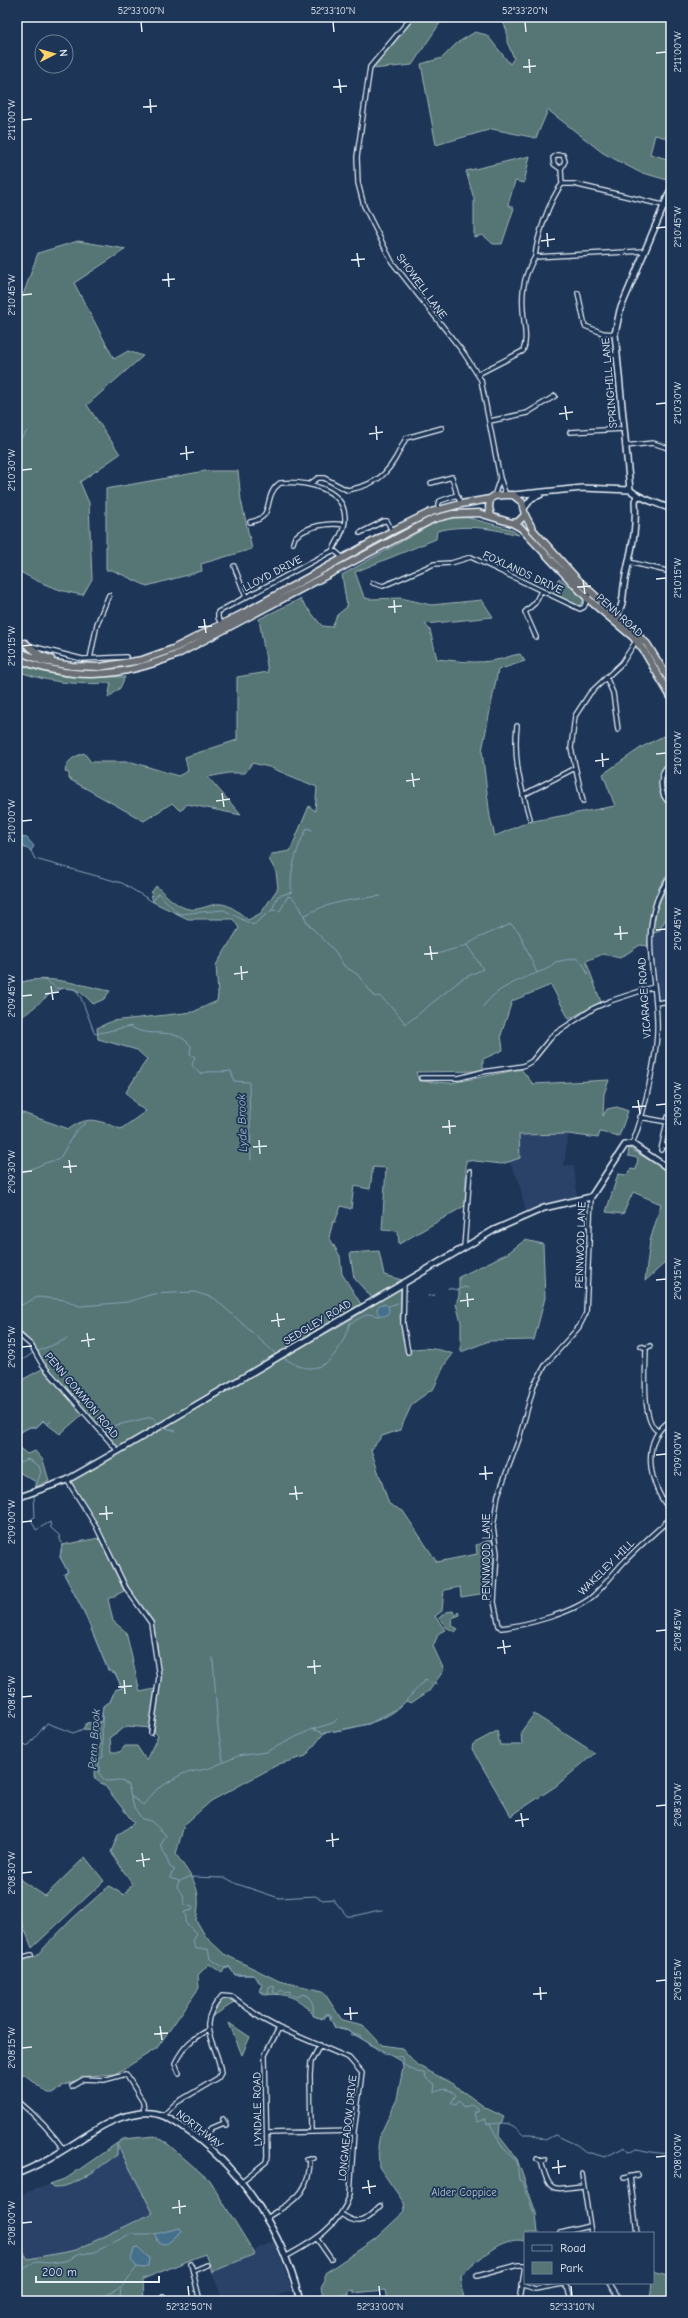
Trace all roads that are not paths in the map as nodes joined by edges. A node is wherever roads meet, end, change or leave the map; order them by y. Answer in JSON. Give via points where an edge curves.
{"nodes":[{"id":1,"x":412,"y":17,"type":"edge"},
{"id":2,"x":561,"y":169,"type":"dead end"},
{"id":3,"x":562,"y":184,"type":"junction"},
{"id":4,"x":671,"y":189,"type":"edge"},
{"id":5,"x":662,"y":206,"type":"junction"},
{"id":6,"x":644,"y":251,"type":"junction"},
{"id":7,"x":534,"y":258,"type":"junction"},
{"id":8,"x":578,"y":293,"type":"dead end"},
{"id":9,"x":603,"y":333,"type":"junction"},
{"id":10,"x":615,"y":334,"type":"junction"},
{"id":11,"x":616,"y":356,"type":"junction"},
{"id":12,"x":478,"y":374,"type":"junction"},
{"id":13,"x":556,"y":402,"type":"dead end"},
{"id":14,"x":490,"y":421,"type":"junction"},
{"id":15,"x":442,"y":428,"type":"dead end"},
{"id":16,"x":623,"y":429,"type":"junction"},
{"id":17,"x":570,"y":432,"type":"dead end"},
{"id":18,"x":625,"y":446,"type":"junction"},
{"id":19,"x":670,"y":448,"type":"edge"},
{"id":20,"x":500,"y":478,"type":"junction"},
{"id":21,"x":431,"y":483,"type":"dead end"},
{"id":22,"x":310,"y":484,"type":"junction"},
{"id":23,"x":630,"y":490,"type":"junction"},
{"id":24,"x":547,"y":492,"type":"junction"},
{"id":25,"x":458,"y":495,"type":"junction"},
{"id":26,"x":506,"y":495,"type":"junction"},
{"id":27,"x":513,"y":495,"type":"junction"},
{"id":28,"x":492,"y":497,"type":"junction"},
{"id":29,"x":637,"y":497,"type":"junction"},
{"id":30,"x":461,"y":504,"type":"junction"},
{"id":31,"x":525,"y":507,"type":"junction"},
{"id":32,"x":671,"y":509,"type":"edge"},
{"id":33,"x":439,"y":510,"type":"junction"},
{"id":34,"x":491,"y":516,"type":"junction"},
{"id":35,"x":525,"y":516,"type":"junction"},
{"id":36,"x":250,"y":522,"type":"dead end"},
{"id":37,"x":512,"y":523,"type":"junction"},
{"id":38,"x":344,"y":526,"type":"junction"},
{"id":39,"x":392,"y":531,"type":"junction"},
{"id":40,"x":360,"y":534,"type":"dead end"},
{"id":41,"x":293,"y":543,"type":"dead end"},
{"id":42,"x":332,"y":551,"type":"junction"},
{"id":43,"x":344,"y":559,"type":"junction"},
{"id":44,"x":629,"y":562,"type":"junction"},
{"id":45,"x":234,"y":566,"type":"dead end"},
{"id":46,"x":671,"y":572,"type":"edge"},
{"id":47,"x":373,"y":583,"type":"dead end"},
{"id":48,"x":541,"y":591,"type":"junction"},
{"id":49,"x":590,"y":592,"type":"junction"},
{"id":50,"x":109,"y":595,"type":"dead end"},
{"id":51,"x":246,"y":597,"type":"junction"},
{"id":52,"x":588,"y":599,"type":"junction"},
{"id":53,"x":617,"y":614,"type":"junction"},
{"id":54,"x":613,"y":620,"type":"junction"},
{"id":55,"x":222,"y":624,"type":"junction"},
{"id":56,"x":536,"y":637,"type":"dead end"},
{"id":57,"x":17,"y":640,"type":"edge"},
{"id":58,"x":636,"y":641,"type":"junction"},
{"id":59,"x":25,"y":644,"type":"junction"},
{"id":60,"x":17,"y":651,"type":"edge"},
{"id":61,"x":126,"y":657,"type":"dead end"},
{"id":62,"x":17,"y":659,"type":"edge"},
{"id":63,"x":90,"y":659,"type":"junction"},
{"id":64,"x":72,"y":666,"type":"junction"},
{"id":65,"x":606,"y":677,"type":"junction"},
{"id":66,"x":671,"y":683,"type":"edge"},
{"id":67,"x":671,"y":697,"type":"edge"},
{"id":68,"x":517,"y":726,"type":"dead end"},
{"id":69,"x":618,"y":730,"type":"dead end"},
{"id":70,"x":671,"y":763,"type":"edge"},
{"id":71,"x":575,"y":768,"type":"junction"},
{"id":72,"x":523,"y":795,"type":"junction"},
{"id":73,"x":583,"y":801,"type":"dead end"},
{"id":74,"x":671,"y":804,"type":"edge"},
{"id":75,"x":530,"y":819,"type":"dead end"},
{"id":76,"x":671,"y":877,"type":"edge"},
{"id":77,"x":653,"y":987,"type":"junction"},
{"id":78,"x":671,"y":1001,"type":"edge"},
{"id":79,"x":656,"y":1003,"type":"junction"},
{"id":80,"x":421,"y":1078,"type":"dead end"},
{"id":81,"x":640,"y":1117,"type":"junction"},
{"id":82,"x":668,"y":1117,"type":"dead end"},
{"id":83,"x":667,"y":1122,"type":"junction"},
{"id":84,"x":629,"y":1144,"type":"junction"},
{"id":85,"x":662,"y":1145,"type":"junction"},
{"id":86,"x":669,"y":1146,"type":"dead end"},
{"id":87,"x":661,"y":1150,"type":"dead end"},
{"id":88,"x":671,"y":1170,"type":"edge"},
{"id":89,"x":470,"y":1171,"type":"dead end"},
{"id":90,"x":591,"y":1197,"type":"junction"},
{"id":91,"x":464,"y":1247,"type":"junction"},
{"id":92,"x":404,"y":1282,"type":"junction"},
{"id":93,"x":17,"y":1333,"type":"edge"},
{"id":94,"x":640,"y":1346,"type":"dead end"},
{"id":95,"x":650,"y":1346,"type":"dead end"},
{"id":96,"x":646,"y":1348,"type":"junction"},
{"id":97,"x":408,"y":1352,"type":"dead end"},
{"id":98,"x":671,"y":1420,"type":"edge"},
{"id":99,"x":658,"y":1431,"type":"junction"},
{"id":100,"x":118,"y":1451,"type":"junction"},
{"id":101,"x":67,"y":1480,"type":"junction"},
{"id":102,"x":17,"y":1498,"type":"edge"},
{"id":103,"x":671,"y":1511,"type":"edge"},
{"id":104,"x":671,"y":1518,"type":"edge"},
{"id":105,"x":665,"y":1523,"type":"junction"},
{"id":106,"x":671,"y":1529,"type":"edge"},
{"id":107,"x":500,"y":1628,"type":"joint"},
{"id":108,"x":152,"y":1733,"type":"dead end"},
{"id":109,"x":30,"y":1955,"type":"dead end"},
{"id":110,"x":17,"y":1959,"type":"edge"},
{"id":111,"x":279,"y":2028,"type":"junction"},
{"id":112,"x":208,"y":2030,"type":"junction"},
{"id":113,"x":320,"y":2045,"type":"junction"},
{"id":114,"x":179,"y":2073,"type":"dead end"},
{"id":115,"x":72,"y":2086,"type":"dead end"},
{"id":116,"x":17,"y":2100,"type":"edge"},
{"id":117,"x":144,"y":2112,"type":"junction"},
{"id":118,"x":164,"y":2115,"type":"junction"},
{"id":119,"x":224,"y":2123,"type":"dead end"},
{"id":120,"x":312,"y":2131,"type":"junction"},
{"id":121,"x":354,"y":2131,"type":"junction"},
{"id":122,"x":268,"y":2133,"type":"junction"},
{"id":123,"x":201,"y":2141,"type":"junction"},
{"id":124,"x":64,"y":2150,"type":"junction"},
{"id":125,"x":314,"y":2158,"type":"dead end"},
{"id":126,"x":541,"y":2160,"type":"dead end"},
{"id":127,"x":17,"y":2174,"type":"edge"},
{"id":128,"x":582,"y":2174,"type":"dead end"},
{"id":129,"x":637,"y":2175,"type":"dead end"},
{"id":130,"x":630,"y":2176,"type":"junction"},
{"id":131,"x":624,"y":2178,"type":"dead end"},
{"id":132,"x":242,"y":2181,"type":"junction"},
{"id":133,"x":583,"y":2186,"type":"junction"},
{"id":134,"x":380,"y":2206,"type":"dead end"},
{"id":135,"x":341,"y":2214,"type":"junction"},
{"id":136,"x":266,"y":2218,"type":"junction"},
{"id":137,"x":589,"y":2226,"type":"junction"},
{"id":138,"x":565,"y":2232,"type":"edge"},
{"id":139,"x":591,"y":2232,"type":"edge"},
{"id":140,"x":637,"y":2232,"type":"edge"},
{"id":141,"x":316,"y":2238,"type":"junction"},
{"id":142,"x":285,"y":2257,"type":"junction"},
{"id":143,"x":331,"y":2260,"type":"dead end"},
{"id":144,"x":191,"y":2264,"type":"dead end"},
{"id":145,"x":524,"y":2265,"type":"edge"},
{"id":146,"x":207,"y":2266,"type":"dead end"},
{"id":147,"x":483,"y":2268,"type":"dead end"},
{"id":148,"x":524,"y":2270,"type":"edge"},
{"id":149,"x":193,"y":2271,"type":"junction"},
{"id":150,"x":484,"y":2274,"type":"junction"},
{"id":151,"x":476,"y":2276,"type":"dead end"},
{"id":152,"x":521,"y":2284,"type":"junction"},
{"id":153,"x":558,"y":2284,"type":"edge"},
{"id":154,"x":564,"y":2284,"type":"edge"},
{"id":155,"x":610,"y":2284,"type":"edge"},
{"id":156,"x":163,"y":2296,"type":"dead end"},
{"id":157,"x":163,"y":2301,"type":"edge"},
{"id":158,"x":200,"y":2301,"type":"edge"},
{"id":159,"x":300,"y":2301,"type":"edge"},
{"id":160,"x":520,"y":2301,"type":"edge"},
{"id":161,"x":571,"y":2301,"type":"edge"},
{"id":162,"x":620,"y":2301,"type":"edge"}],
"edges":[{"from":1,"to":12,"type":"street","name":"SHOWELL LANE","via":[[370,67],[357,157],[358,182],[364,206],[392,262]]},
{"from":2,"to":3,"type":"street"},
{"from":3,"to":5,"type":"street","via":[[574,184]]},
{"from":3,"to":7,"type":"street","via":[[555,193]]},
{"from":4,"to":5,"type":"street","name":"SPRINGHILL LANE"},
{"from":5,"to":6,"type":"street","name":"SPRINGHILL LANE"},
{"from":6,"to":7,"type":"street"},
{"from":6,"to":10,"type":"street","name":"SPRINGHILL LANE","via":[[620,310]]},
{"from":7,"to":12,"type":"street","via":[[526,272],[522,294],[525,332],[523,351]]},
{"from":8,"to":9,"type":"street","via":[[585,326]]},
{"from":9,"to":10,"type":"street"},
{"from":9,"to":11,"type":"street","via":[[607,348]]},
{"from":10,"to":11,"type":"street","name":"SPRINGHILL LANE"},
{"from":11,"to":16,"type":"street","name":"SPRINGHILL LANE"},
{"from":12,"to":14,"type":"street","name":"SHOWELL LANE"},
{"from":13,"to":14,"type":"street","via":[[554,397],[527,412]]},
{"from":14,"to":20,"type":"street","name":"SHOWELL LANE"},
{"from":15,"to":22,"type":"street","via":[[406,438],[398,456],[375,482],[347,490],[324,478],[318,478]]},
{"from":16,"to":17,"type":"street"},
{"from":16,"to":18,"type":"street","name":"SPRINGHILL LANE"},
{"from":18,"to":19,"type":"street","via":[[653,443]]},
{"from":18,"to":23,"type":"street","name":"SPRINGHILL LANE"},
{"from":20,"to":26,"type":"street","name":"SHOWELL LANE"},
{"from":20,"to":28,"type":"street","name":"SHOWELL LANE"},
{"from":21,"to":25,"type":"street","via":[[452,477]]},
{"from":22,"to":36,"type":"street","via":[[280,484],[268,496],[268,512],[264,517]]},
{"from":22,"to":38,"type":"street","via":[[333,495],[341,504],[345,518]]},
{"from":23,"to":24,"type":"street","via":[[582,488]]},
{"from":23,"to":29,"type":"street"},
{"from":24,"to":27,"type":"street"},
{"from":24,"to":31,"type":"street","via":[[532,498]]},
{"from":25,"to":30,"type":"street"},
{"from":25,"to":33,"type":"street","via":[[440,501]]},
{"from":26,"to":27,"type":"highway"},
{"from":26,"to":28,"type":"highway"},
{"from":27,"to":31,"type":"highway"},
{"from":28,"to":30,"type":"highway"},
{"from":28,"to":34,"type":"highway","via":[[489,506]]},
{"from":29,"to":32,"type":"street"},
{"from":29,"to":44,"type":"street","via":[[634,501],[636,530]]},
{"from":30,"to":33,"type":"highway"},
{"from":31,"to":35,"type":"highway"},
{"from":33,"to":39,"type":"highway"},
{"from":34,"to":37,"type":"highway"},
{"from":34,"to":62,"type":"highway","via":[[479,513],[452,514],[433,519],[182,651],[144,667],[117,673],[81,675],[55,671]]},
{"from":35,"to":37,"type":"highway"},
{"from":35,"to":49,"type":"highway","name":"PENN ROAD","via":[[542,540]]},
{"from":37,"to":52,"type":"highway","name":"PENN ROAD","via":[[527,534]]},
{"from":38,"to":41,"type":"street","via":[[334,523],[305,531],[295,536]]},
{"from":38,"to":42,"type":"street"},
{"from":39,"to":40,"type":"street","via":[[384,520]]},
{"from":39,"to":43,"type":"highway"},
{"from":42,"to":43,"type":"street"},
{"from":42,"to":51,"type":"street","name":"LLOYD DRIVE"},
{"from":43,"to":55,"type":"highway"},
{"from":44,"to":46,"type":"street"},
{"from":44,"to":53,"type":"street","via":[[623,605]]},
{"from":45,"to":51,"type":"street"},
{"from":47,"to":48,"type":"street","name":"FOXLANDS DRIVE","via":[[383,586],[434,564],[471,558]]},
{"from":48,"to":52,"type":"street","name":"FOXLANDS DRIVE","via":[[580,609]]},
{"from":48,"to":56,"type":"street","via":[[535,603],[525,612]]},
{"from":49,"to":52,"type":"street"},
{"from":49,"to":53,"type":"highway","name":"PENN ROAD"},
{"from":50,"to":63,"type":"street","via":[[96,624]]},
{"from":51,"to":55,"type":"street","name":"LLOYD DRIVE","via":[[218,612]]},
{"from":52,"to":54,"type":"highway","name":"PENN ROAD"},
{"from":53,"to":54,"type":"street"},
{"from":53,"to":66,"type":"highway","name":"PENN ROAD","via":[[647,644]]},
{"from":54,"to":58,"type":"highway","name":"PENN ROAD"},
{"from":55,"to":64,"type":"highway","via":[[173,649],[142,660],[99,667]]},
{"from":57,"to":59,"type":"street"},
{"from":58,"to":65,"type":"street","via":[[622,663]]},
{"from":58,"to":67,"type":"highway","name":"PENN ROAD"},
{"from":59,"to":63,"type":"street"},
{"from":59,"to":64,"type":"highway","via":[[46,658]]},
{"from":60,"to":64,"type":"highway","via":[[43,661]]},
{"from":61,"to":63,"type":"street"},
{"from":65,"to":69,"type":"street","via":[[613,693]]},
{"from":65,"to":71,"type":"street","via":[[582,703],[575,716],[571,740]]},
{"from":68,"to":72,"type":"street","via":[[516,760]]},
{"from":70,"to":74,"type":"street","via":[[664,770],[661,782],[664,798]]},
{"from":71,"to":72,"type":"street"},
{"from":71,"to":73,"type":"street"},
{"from":72,"to":75,"type":"street"},
{"from":76,"to":77,"type":"street","name":"VICARAGE ROAD","via":[[663,886],[652,917],[650,946]]},
{"from":77,"to":79,"type":"street","name":"VICARAGE ROAD"},
{"from":77,"to":80,"type":"street","via":[[594,1008],[553,1035],[532,1061],[523,1066],[459,1078]]},
{"from":78,"to":79,"type":"street"},
{"from":79,"to":81,"type":"street","name":"VICARAGE ROAD","via":[[656,1044]]},
{"from":81,"to":83,"type":"street"},
{"from":81,"to":84,"type":"street","name":"VICARAGE ROAD"},
{"from":82,"to":83,"type":"street"},
{"from":83,"to":85,"type":"street"},
{"from":84,"to":88,"type":"street"},
{"from":84,"to":90,"type":"street","via":[[620,1150]]},
{"from":85,"to":86,"type":"street"},
{"from":85,"to":87,"type":"street"},
{"from":89,"to":91,"type":"street"},
{"from":90,"to":91,"type":"street","name":"SEDGLEY ROAD","via":[[544,1208],[494,1230]]},
{"from":90,"to":107,"type":"street","name":"PENNWOOD LANE","via":[[586,1313],[579,1327],[546,1364],[534,1385],[519,1439],[496,1503],[493,1527],[497,1553],[494,1602],[497,1624]]},
{"from":91,"to":92,"type":"street","name":"SEDGLEY ROAD"},
{"from":92,"to":97,"type":"street","via":[[403,1324]]},
{"from":92,"to":100,"type":"street","name":"SEDGLEY ROAD"},
{"from":93,"to":100,"type":"street","name":"PENN COMMON ROAD","via":[[31,1345],[42,1364]]},
{"from":94,"to":96,"type":"street"},
{"from":95,"to":96,"type":"street"},
{"from":96,"to":99,"type":"street","via":[[647,1414]]},
{"from":98,"to":99,"type":"street"},
{"from":99,"to":103,"type":"street","via":[[650,1449],[652,1465],[659,1492]]},
{"from":100,"to":101,"type":"street","name":"SEDGLEY ROAD"},
{"from":101,"to":102,"type":"street","name":"SEDGLEY ROAD"},
{"from":101,"to":108,"type":"street","via":[[96,1526],[126,1588],[151,1623],[159,1677]]},
{"from":104,"to":105,"type":"street","name":"WAKELEY HILL"},
{"from":105,"to":106,"type":"street"},
{"from":105,"to":107,"type":"street","name":"WAKELEY HILL","via":[[582,1604],[549,1616]]},
{"from":109,"to":110,"type":"street"},
{"from":111,"to":112,"type":"street","name":"LONGMEADOW DRIVE","via":[[232,1997],[225,1996],[219,1999],[208,2017]]},
{"from":111,"to":113,"type":"street","name":"LONGMEADOW DRIVE"},
{"from":111,"to":122,"type":"street","name":"LYNDALE ROAD","via":[[266,2055]]},
{"from":112,"to":114,"type":"street","via":[[193,2037],[180,2054],[175,2063]]},
{"from":112,"to":118,"type":"street","name":"LONGMEADOW DRIVE","via":[[221,2073],[218,2078],[176,2103]]},
{"from":113,"to":120,"type":"street","via":[[311,2062]]},
{"from":113,"to":121,"type":"street","name":"LONGMEADOW DRIVE","via":[[349,2058],[362,2070]]},
{"from":115,"to":117,"type":"street","via":[[84,2079],[104,2080],[126,2074],[143,2102]]},
{"from":116,"to":124,"type":"street","via":[[53,2135]]},
{"from":117,"to":118,"type":"street","name":"NORTHWAY"},
{"from":117,"to":124,"type":"street","name":"NORTHWAY","via":[[115,2120]]},
{"from":118,"to":123,"type":"street","name":"NORTHWAY"},
{"from":119,"to":123,"type":"street","via":[[212,2128]]},
{"from":120,"to":121,"type":"street"},
{"from":120,"to":122,"type":"street"},
{"from":121,"to":135,"type":"street","name":"LONGMEADOW DRIVE","via":[[350,2195]]},
{"from":122,"to":132,"type":"street","name":"LYNDALE ROAD","via":[[266,2162]]},
{"from":123,"to":132,"type":"street","name":"NORTHWAY"},
{"from":124,"to":127,"type":"street","name":"NORTHWAY"},
{"from":125,"to":136,"type":"street","via":[[308,2158],[308,2181],[303,2192]]},
{"from":126,"to":133,"type":"street","via":[[546,2179],[552,2187],[558,2189]]},
{"from":128,"to":133,"type":"street"},
{"from":129,"to":130,"type":"street"},
{"from":130,"to":131,"type":"street"},
{"from":130,"to":140,"type":"street"},
{"from":132,"to":136,"type":"street","name":"NORTHWAY"},
{"from":133,"to":137,"type":"street"},
{"from":134,"to":135,"type":"street","via":[[364,2221],[356,2222]]},
{"from":135,"to":141,"type":"street","name":"LONGMEADOW DRIVE","via":[[328,2231]]},
{"from":136,"to":142,"type":"street","name":"NORTHWAY"},
{"from":137,"to":138,"type":"street"},
{"from":137,"to":139,"type":"street"},
{"from":141,"to":142,"type":"street","name":"LONGMEADOW DRIVE"},
{"from":141,"to":143,"type":"street"},
{"from":142,"to":159,"type":"street","name":"NORTHWAY"},
{"from":144,"to":149,"type":"street"},
{"from":145,"to":150,"type":"street"},
{"from":146,"to":149,"type":"street"},
{"from":147,"to":150,"type":"street"},
{"from":148,"to":152,"type":"street"},
{"from":149,"to":158,"type":"street"},
{"from":150,"to":151,"type":"street"},
{"from":152,"to":153,"type":"street","via":[[535,2289]]},
{"from":152,"to":160,"type":"street"},
{"from":154,"to":161,"type":"street"},
{"from":155,"to":162,"type":"street"},
{"from":156,"to":157,"type":"street"}]}
